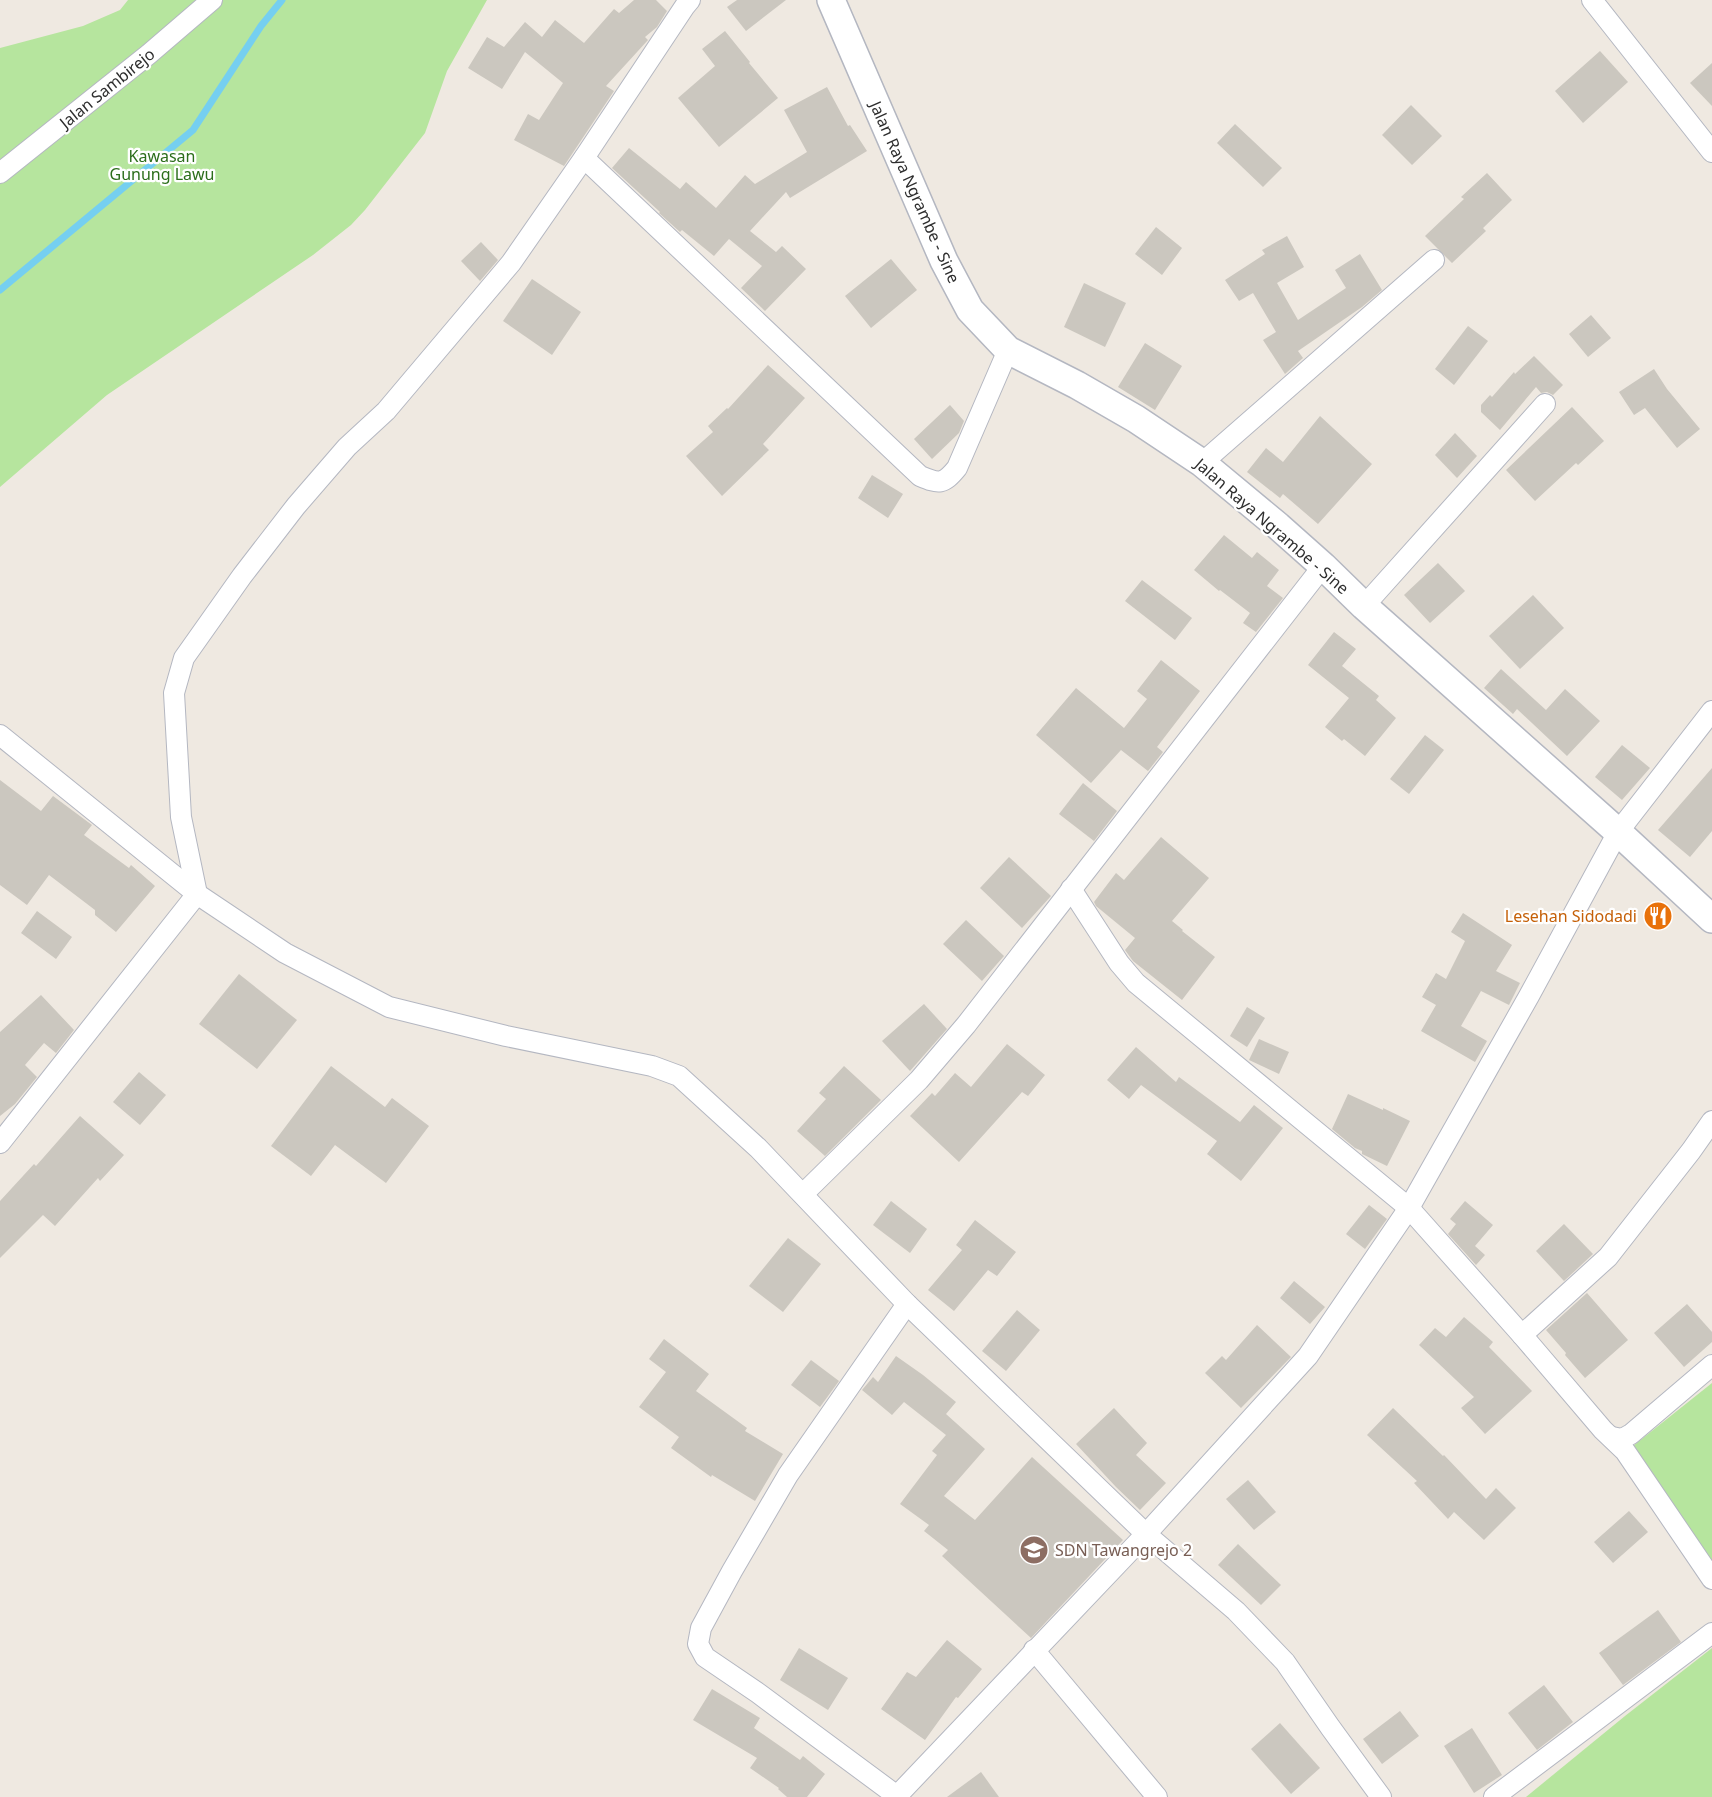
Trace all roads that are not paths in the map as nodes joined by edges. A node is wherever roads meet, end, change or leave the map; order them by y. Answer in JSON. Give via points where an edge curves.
{"nodes":[{"id":1,"x":212,"y":0,"type":"edge"},
{"id":2,"x":690,"y":0,"type":"edge"},
{"id":3,"x":831,"y":0,"type":"edge"},
{"id":4,"x":1592,"y":0,"type":"edge"},
{"id":5,"x":1712,"y":152,"type":"edge"},
{"id":6,"x":584,"y":158,"type":"junction"},
{"id":7,"x":0,"y":173,"type":"edge"},
{"id":8,"x":1434,"y":260,"type":"dead end"},
{"id":9,"x":1008,"y":350,"type":"junction"},
{"id":10,"x":1545,"y":404,"type":"dead end"},
{"id":11,"x":1202,"y":463,"type":"junction"},
{"id":12,"x":1323,"y":566,"type":"junction"},
{"id":13,"x":1364,"y":606,"type":"junction"},
{"id":14,"x":1712,"y":711,"type":"edge"},
{"id":15,"x":0,"y":735,"type":"edge"},
{"id":16,"x":1618,"y":832,"type":"junction"},
{"id":17,"x":1071,"y":889,"type":"junction"},
{"id":18,"x":197,"y":894,"type":"junction"},
{"id":19,"x":1712,"y":919,"type":"edge"},
{"id":20,"x":1712,"y":1120,"type":"edge"},
{"id":21,"x":0,"y":1143,"type":"edge"},
{"id":22,"x":803,"y":1194,"type":"junction"},
{"id":23,"x":1409,"y":1208,"type":"junction"},
{"id":24,"x":907,"y":1305,"type":"junction"},
{"id":25,"x":1522,"y":1335,"type":"junction"},
{"id":26,"x":1712,"y":1365,"type":"edge"},
{"id":27,"x":1612,"y":1437,"type":"junction"},
{"id":28,"x":1146,"y":1534,"type":"junction"},
{"id":29,"x":1712,"y":1579,"type":"edge"},
{"id":30,"x":1712,"y":1633,"type":"edge"},
{"id":31,"x":1034,"y":1650,"type":"junction"},
{"id":32,"x":896,"y":1797,"type":"edge"},
{"id":33,"x":1157,"y":1797,"type":"edge"},
{"id":34,"x":1381,"y":1797,"type":"edge"},
{"id":35,"x":1494,"y":1797,"type":"edge"}],
"edges":[{"from":1,"to":7,"type":"street","name":"Jalan Sambirejo"},
{"from":2,"to":6,"type":"street"},
{"from":3,"to":9,"type":"main road","name":"Jalan Raya Ngrambe - Sine","via":[[944,261],[970,310]]},
{"from":4,"to":5,"type":"street"},
{"from":6,"to":9,"type":"street","via":[[920,476],[936,482],[947,480],[957,468]]},
{"from":6,"to":18,"type":"street","via":[[511,263],[386,411],[347,447],[296,506],[184,658],[174,693],[181,817]]},
{"from":8,"to":11,"type":"street"},
{"from":9,"to":11,"type":"main road","name":"Jalan Raya Ngrambe - Sine","via":[[1136,419]]},
{"from":10,"to":13,"type":"street"},
{"from":11,"to":12,"type":"main road","name":"Jalan Raya Ngrambe - Sine"},
{"from":12,"to":13,"type":"main road","name":"Jalan Raya Ngrambe - Sine"},
{"from":12,"to":17,"type":"street"},
{"from":13,"to":16,"type":"main road","name":"Jalan Raya Ngrambe - Sine"},
{"from":14,"to":16,"type":"street"},
{"from":15,"to":18,"type":"street"},
{"from":16,"to":19,"type":"main road","name":"Jalan Raya Ngrambe - Sine"},
{"from":16,"to":23,"type":"street"},
{"from":17,"to":22,"type":"street","via":[[920,1080]]},
{"from":17,"to":23,"type":"street","via":[[1136,983]]},
{"from":18,"to":21,"type":"street"},
{"from":18,"to":22,"type":"street","via":[[285,953],[389,1007],[652,1066],[679,1076]]},
{"from":20,"to":25,"type":"street","via":[[1608,1257]]},
{"from":22,"to":24,"type":"street"},
{"from":23,"to":25,"type":"street"},
{"from":23,"to":28,"type":"street","via":[[1308,1356]]},
{"from":24,"to":28,"type":"street"},
{"from":24,"to":32,"type":"street","via":[[788,1475],[701,1628],[698,1644],[705,1657]]},
{"from":25,"to":27,"type":"street"},
{"from":26,"to":27,"type":"street","via":[[1631,1434],[1622,1439]]},
{"from":27,"to":29,"type":"street"},
{"from":28,"to":31,"type":"street"},
{"from":28,"to":34,"type":"street","via":[[1236,1611],[1285,1662]]},
{"from":30,"to":35,"type":"street"},
{"from":31,"to":32,"type":"street"},
{"from":31,"to":33,"type":"street"}]}
